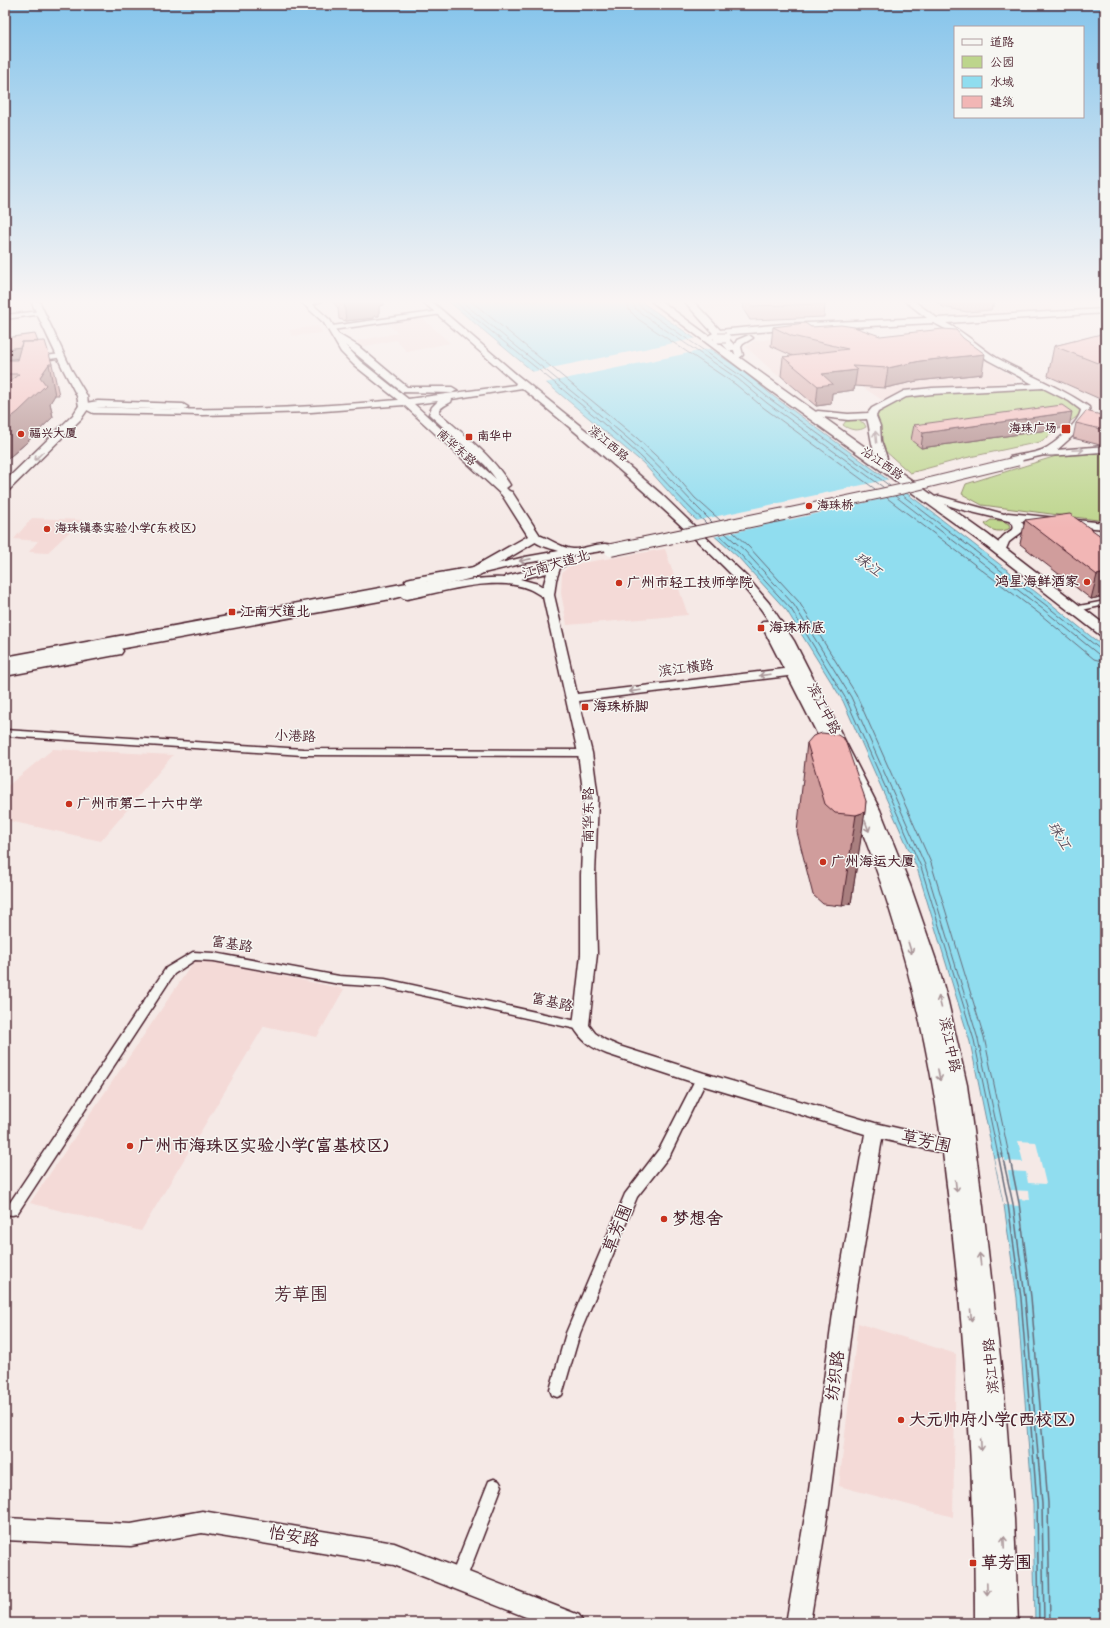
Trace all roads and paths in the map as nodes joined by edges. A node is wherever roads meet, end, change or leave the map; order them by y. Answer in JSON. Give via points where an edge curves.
{"nodes":[{"id":1,"x":72,"y":377,"type":"edge"},
{"id":2,"x":385,"y":377,"type":"edge"},
{"id":3,"x":509,"y":377,"type":"edge"},
{"id":4,"x":759,"y":377,"type":"edge"},
{"id":5,"x":768,"y":377,"type":"edge"},
{"id":6,"x":1028,"y":377,"type":"edge"},
{"id":7,"x":516,"y":383,"type":"junction"},
{"id":8,"x":1044,"y":385,"type":"junction"},
{"id":9,"x":458,"y":393,"type":"junction"},
{"id":10,"x":404,"y":395,"type":"junction"},
{"id":11,"x":318,"y":399,"type":"dead end"},
{"id":12,"x":270,"y":401,"type":"dead end"},
{"id":13,"x":84,"y":406,"type":"junction"},
{"id":14,"x":182,"y":410,"type":"junction"},
{"id":15,"x":818,"y":414,"type":"junction"},
{"id":16,"x":422,"y":416,"type":"junction"},
{"id":17,"x":871,"y":416,"type":"junction"},
{"id":18,"x":447,"y":426,"type":"junction"},
{"id":19,"x":1105,"y":449,"type":"edge"},
{"id":20,"x":882,"y":458,"type":"junction"},
{"id":21,"x":1016,"y":460,"type":"junction"},
{"id":22,"x":5,"y":488,"type":"edge"},
{"id":23,"x":508,"y":495,"type":"junction"},
{"id":24,"x":938,"y":499,"type":"junction"},
{"id":25,"x":994,"y":514,"type":"junction"},
{"id":26,"x":1058,"y":522,"type":"junction"},
{"id":27,"x":1105,"y":526,"type":"edge"},
{"id":28,"x":690,"y":532,"type":"joint"},
{"id":29,"x":1014,"y":534,"type":"junction"},
{"id":30,"x":535,"y":537,"type":"junction"},
{"id":31,"x":1002,"y":547,"type":"junction"},
{"id":32,"x":610,"y":549,"type":"junction"},
{"id":33,"x":577,"y":553,"type":"junction"},
{"id":34,"x":555,"y":567,"type":"junction"},
{"id":35,"x":482,"y":572,"type":"junction"},
{"id":36,"x":548,"y":595,"type":"junction"},
{"id":37,"x":1105,"y":603,"type":"edge"},
{"id":38,"x":1082,"y":608,"type":"junction"},
{"id":39,"x":1105,"y":626,"type":"edge"},
{"id":40,"x":1105,"y":632,"type":"edge"},
{"id":41,"x":5,"y":657,"type":"edge"},
{"id":42,"x":5,"y":662,"type":"edge"},
{"id":43,"x":5,"y":666,"type":"edge"},
{"id":44,"x":798,"y":671,"type":"junction"},
{"id":45,"x":5,"y":672,"type":"edge"},
{"id":46,"x":572,"y":698,"type":"junction"},
{"id":47,"x":5,"y":733,"type":"edge"},
{"id":48,"x":585,"y":753,"type":"junction"},
{"id":49,"x":585,"y":1031,"type":"junction"},
{"id":50,"x":701,"y":1079,"type":"junction"},
{"id":51,"x":875,"y":1130,"type":"junction"},
{"id":52,"x":959,"y":1149,"type":"junction"},
{"id":53,"x":5,"y":1209,"type":"edge"},
{"id":54,"x":557,"y":1390,"type":"dead end"},
{"id":55,"x":494,"y":1486,"type":"dead end"},
{"id":56,"x":5,"y":1530,"type":"edge"},
{"id":57,"x":458,"y":1579,"type":"junction"},
{"id":58,"x":571,"y":1623,"type":"edge"},
{"id":59,"x":798,"y":1623,"type":"edge"},
{"id":60,"x":987,"y":1623,"type":"edge"},
{"id":61,"x":1006,"y":1623,"type":"edge"}],
"edges":[{"from":1,"to":13,"type":"main road"},
{"from":2,"to":10,"type":"main road","name":"南华东路"},
{"from":3,"to":7,"type":"main road","name":"滨江西路"},
{"from":4,"to":40,"type":"main road","name":"沿江西路","via":[[911,484]]},
{"from":5,"to":15,"type":"main road","name":"沿江西路"},
{"from":6,"to":8,"type":"main road"},
{"from":7,"to":9,"type":"main road"},
{"from":7,"to":28,"type":"main road","name":"滨江西路"},
{"from":8,"to":17,"type":"main road","via":[[904,394],[875,410]]},
{"from":8,"to":21,"type":"main road","via":[[1078,402],[1086,409],[1086,414],[1056,446]]},
{"from":9,"to":10,"type":"main road"},
{"from":9,"to":18,"type":"main road","via":[[434,410],[436,417]]},
{"from":10,"to":11,"type":"main road"},
{"from":10,"to":14,"type":"main road","via":[[229,413]]},
{"from":10,"to":16,"type":"main road","name":"南华东路"},
{"from":12,"to":14,"type":"main road","via":[[222,403]]},
{"from":13,"to":14,"type":"main road","via":[[98,404],[119,408]]},
{"from":13,"to":22,"type":"main road","one_way":true,"via":[[77,417]]},
{"from":15,"to":17,"type":"main road"},
{"from":15,"to":20,"type":"main road","name":"沿江西路"},
{"from":16,"to":18,"type":"main road"},
{"from":16,"to":23,"type":"main road","name":"南华东路"},
{"from":20,"to":17,"type":"main road","one_way":true},
{"from":18,"to":23,"type":"main road","via":[[494,468],[502,479]]},
{"from":21,"to":19,"type":"main road","one_way":true,"via":[[1057,452]]},
{"from":20,"to":24,"type":"main road","name":"沿江西路"},
{"from":21,"to":32,"type":"main road","bridge":true,"via":[[885,493]]},
{"from":23,"to":30,"type":"main road","name":"南华东路"},
{"from":24,"to":25,"type":"main road"},
{"from":24,"to":31,"type":"main road","name":"沿江西路"},
{"from":25,"to":26,"type":"main road"},
{"from":25,"to":29,"type":"main road","via":[[1017,522],[1020,528]]},
{"from":26,"to":27,"type":"main road"},
{"from":26,"to":29,"type":"main road"},
{"from":28,"to":44,"type":"main road","name":"滨江中路","via":[[754,605]]},
{"from":29,"to":31,"type":"main road","via":[[1002,542]]},
{"from":30,"to":33,"type":"main road","name":"南华东路","via":[[554,547]]},
{"from":30,"to":35,"type":"main road","via":[[500,556]]},
{"from":31,"to":38,"type":"main road","name":"沿江西路"},
{"from":32,"to":33,"type":"main road","name":"江南大道北"},
{"from":32,"to":34,"type":"main road","name":"江南大道北"},
{"from":33,"to":35,"type":"main road","name":"江南大道北","one_way":true,"via":[[533,558]]},
{"from":34,"to":35,"type":"main road","name":"江南大道北","via":[[521,576]]},
{"from":34,"to":36,"type":"main road"},
{"from":35,"to":36,"type":"main road","via":[[535,587]]},
{"from":35,"to":41,"type":"main road"},
{"from":35,"to":42,"type":"main road","name":"江南大道北"},
{"from":35,"to":43,"type":"main road","via":[[391,595]]},
{"from":35,"to":45,"type":"main road"},
{"from":36,"to":46,"type":"main road","name":"南华东路"},
{"from":37,"to":38,"type":"street"},
{"from":38,"to":39,"type":"main road","name":"沿江西路"},
{"from":44,"to":46,"type":"main road","name":"滨江横路","one_way":true},
{"from":44,"to":52,"type":"main road","name":"滨江中路","via":[[861,812],[898,910],[928,1016],[943,1093]]},
{"from":46,"to":48,"type":"main road","name":"南华东路"},
{"from":47,"to":48,"type":"street","name":"小港路","via":[[303,752]]},
{"from":48,"to":49,"type":"main road","name":"南华东路","via":[[591,813]]},
{"from":49,"to":50,"type":"main road","name":"草芳围","via":[[599,1044]]},
{"from":49,"to":53,"type":"street","name":"富基路","via":[[385,983],[339,980],[193,956],[170,971],[12,1210]]},
{"from":50,"to":51,"type":"main road","name":"草芳围"},
{"from":50,"to":54,"type":"street","name":"草芳围","via":[[665,1151],[632,1194],[573,1333]]},
{"from":51,"to":52,"type":"main road","name":"草芳围"},
{"from":51,"to":59,"type":"main road","name":"纺织路","via":[[844,1305],[822,1486]]},
{"from":52,"to":60,"type":"main road","name":"滨江中路","one_way":true,"via":[[985,1514]]},
{"from":61,"to":52,"type":"main road","name":"滨江中路","one_way":true,"via":[[1002,1511],[988,1329]]},
{"from":55,"to":57,"type":"street"},
{"from":56,"to":57,"type":"main road","name":"怡安路","via":[[131,1535],[202,1522],[394,1554]]},
{"from":57,"to":58,"type":"main road","name":"怡安路"}]}
